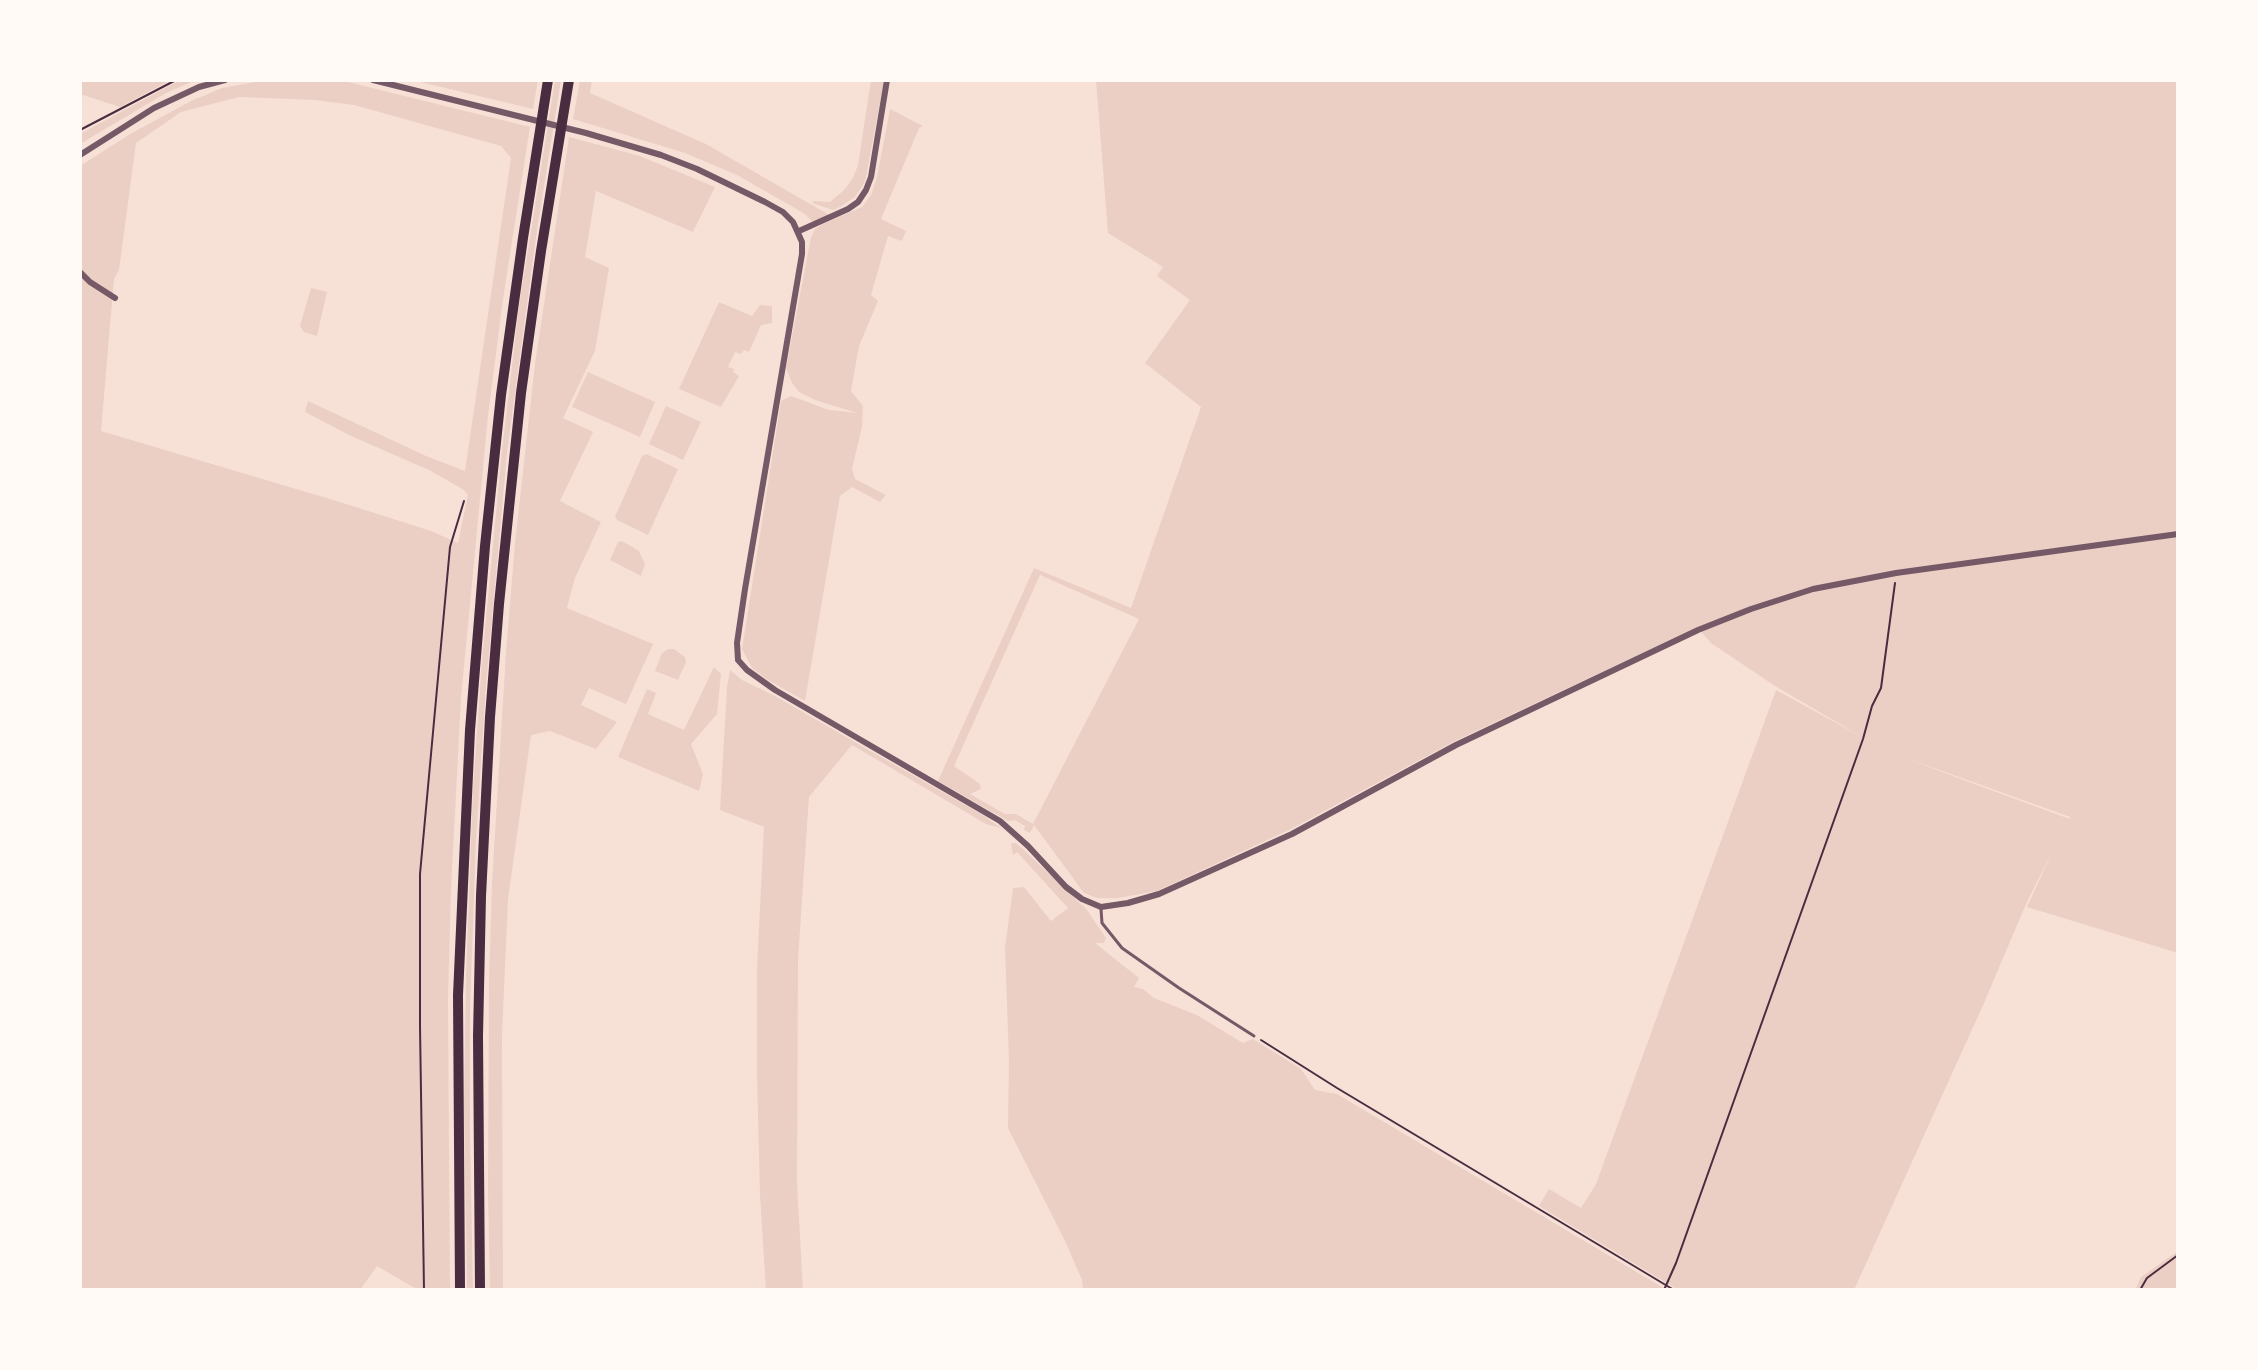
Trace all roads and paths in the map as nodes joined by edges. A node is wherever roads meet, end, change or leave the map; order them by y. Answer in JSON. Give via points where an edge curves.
{"nodes":[{"id":1,"x":176,"y":80,"type":"edge"},
{"id":2,"x":225,"y":80,"type":"edge"},
{"id":3,"x":373,"y":80,"type":"edge"},
{"id":4,"x":548,"y":80,"type":"edge"},
{"id":5,"x":569,"y":80,"type":"edge"},
{"id":6,"x":887,"y":80,"type":"edge"},
{"id":7,"x":80,"y":130,"type":"edge"},
{"id":8,"x":80,"y":155,"type":"edge"},
{"id":9,"x":799,"y":231,"type":"junction"},
{"id":10,"x":80,"y":272,"type":"edge"},
{"id":11,"x":115,"y":298,"type":"dead end"},
{"id":12,"x":464,"y":501,"type":"dead end"},
{"id":13,"x":2178,"y":534,"type":"edge"},
{"id":14,"x":1896,"y":573,"type":"junction"},
{"id":15,"x":1101,"y":907,"type":"junction"},
{"id":16,"x":1254,"y":1036,"type":"joint"},
{"id":17,"x":2178,"y":1255,"type":"edge"},
{"id":18,"x":1666,"y":1285,"type":"junction"},
{"id":19,"x":424,"y":1290,"type":"edge"},
{"id":20,"x":460,"y":1290,"type":"edge"},
{"id":21,"x":480,"y":1290,"type":"edge"},
{"id":22,"x":1664,"y":1290,"type":"edge"},
{"id":23,"x":1674,"y":1290,"type":"edge"},
{"id":24,"x":2140,"y":1290,"type":"edge"}],
"edges":[{"from":1,"to":7,"type":"path"},
{"from":2,"to":8,"type":"street","via":[[154,108]]},
{"from":3,"to":9,"type":"street","via":[[661,155],[783,212]]},
{"from":4,"to":20,"type":"highway","via":[[503,382],[471,716],[458,995]]},
{"from":5,"to":21,"type":"highway","via":[[523,380],[491,704],[478,985]]},
{"from":6,"to":9,"type":"street","via":[[866,190],[848,209]]},
{"from":9,"to":15,"type":"street","via":[[802,254],[738,660],[775,690],[1000,821],[1066,887]]},
{"from":10,"to":11,"type":"street"},
{"from":12,"to":19,"type":"path","via":[[450,547],[420,874]]},
{"from":13,"to":14,"type":"street"},
{"from":14,"to":15,"type":"street","via":[[1813,589],[1698,630],[1456,745],[1292,834],[1159,894]]},
{"from":14,"to":18,"type":"path","via":[[1881,688]]},
{"from":15,"to":16,"type":"lane","via":[[1102,923],[1122,948]]},
{"from":16,"to":18,"type":"path"},
{"from":17,"to":24,"type":"path","via":[[2147,1278]]},
{"from":18,"to":22,"type":"path"},
{"from":18,"to":23,"type":"path"}]}
